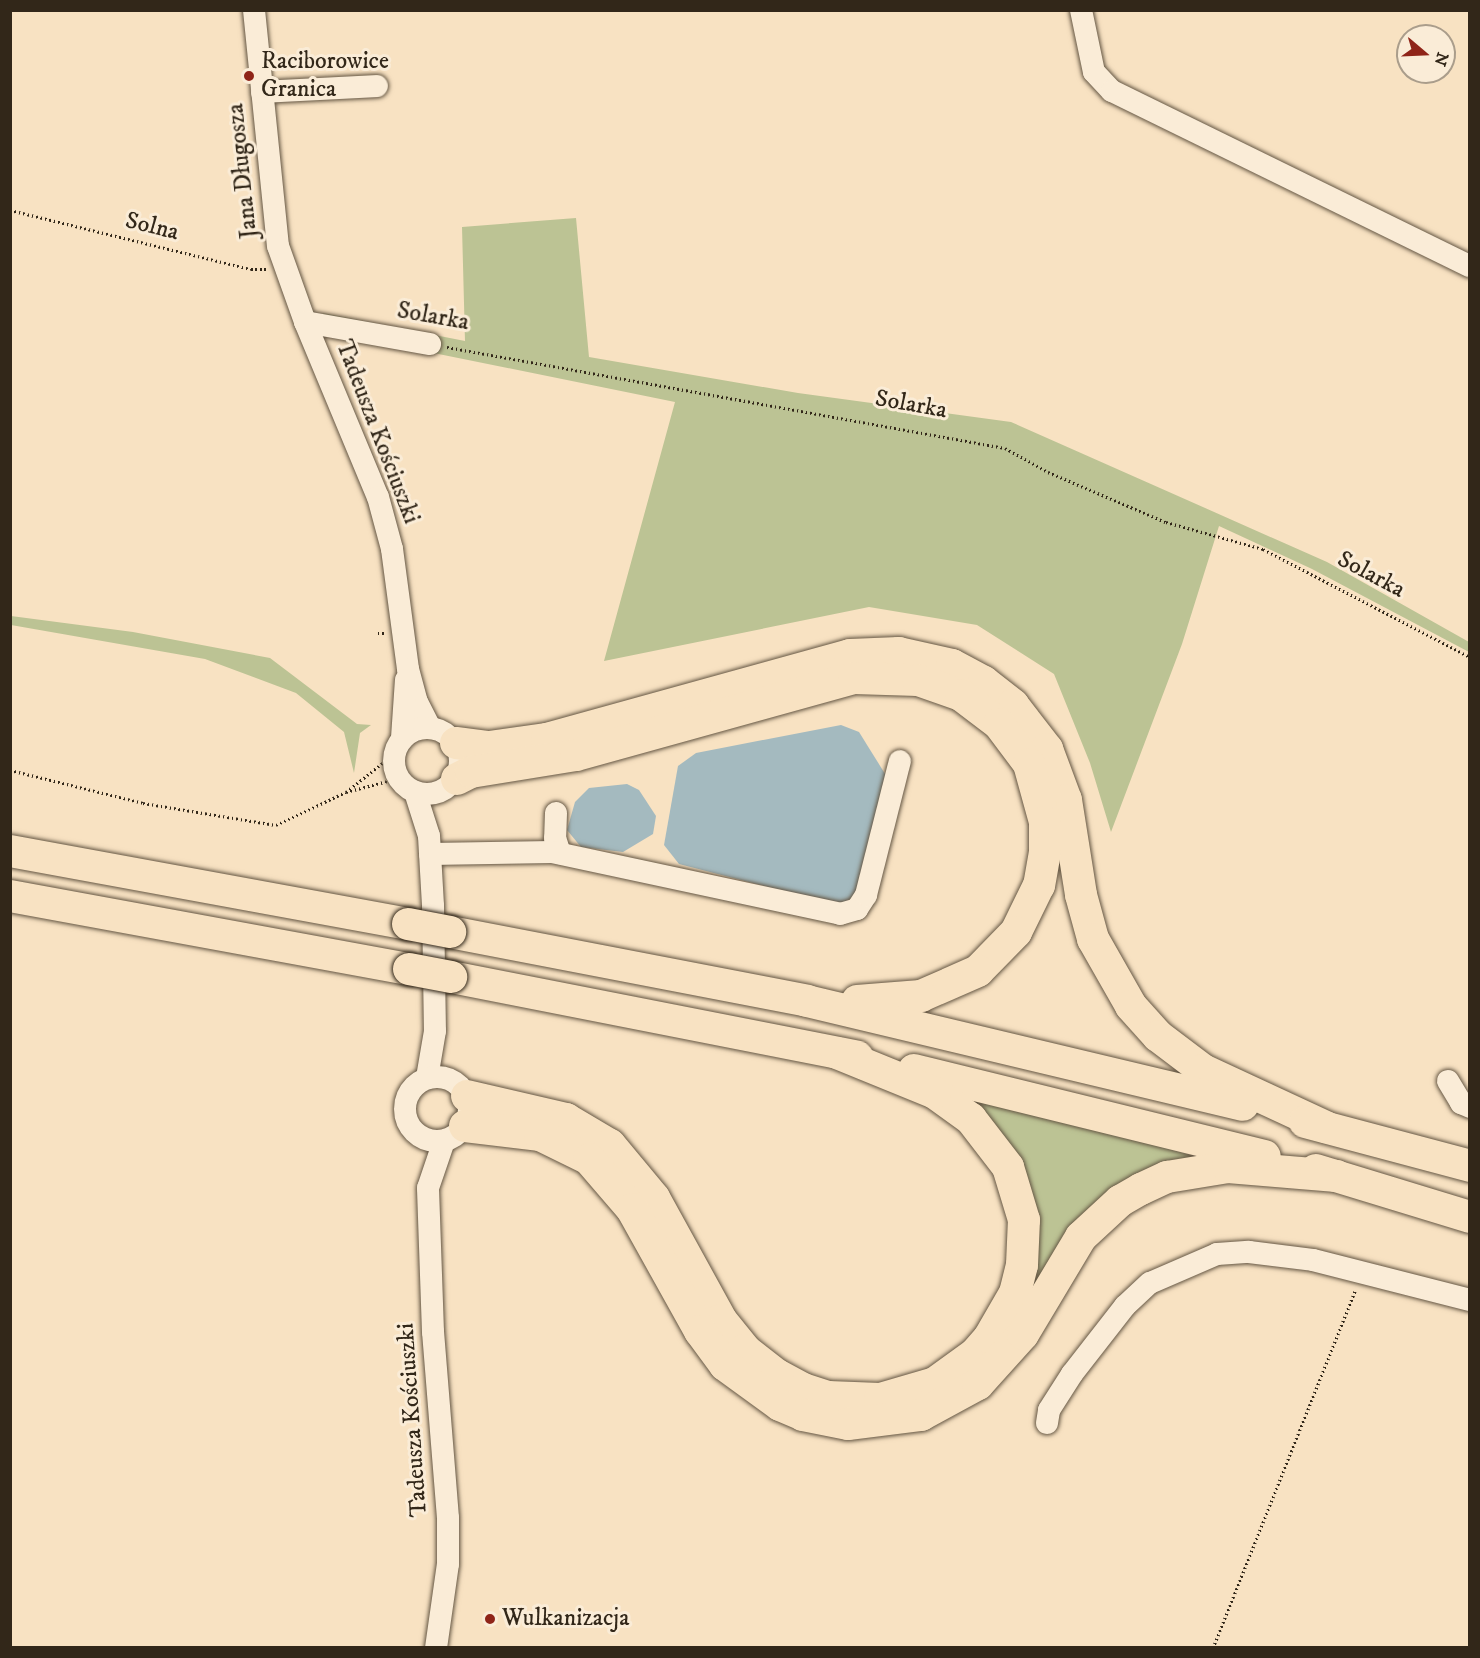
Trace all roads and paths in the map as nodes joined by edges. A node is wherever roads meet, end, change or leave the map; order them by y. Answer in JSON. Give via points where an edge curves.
{"nodes":[{"id":1,"x":254,"y":10,"type":"edge"},
{"id":2,"x":1081,"y":10,"type":"edge"},
{"id":3,"x":377,"y":86,"type":"dead end"},
{"id":4,"x":262,"y":92,"type":"junction"},
{"id":5,"x":10,"y":210,"type":"edge"},
{"id":6,"x":1470,"y":266,"type":"edge"},
{"id":7,"x":286,"y":269,"type":"junction"},
{"id":8,"x":305,"y":322,"type":"junction"},
{"id":9,"x":430,"y":344,"type":"joint"},
{"id":10,"x":1470,"y":657,"type":"edge"},
{"id":11,"x":408,"y":669,"type":"junction"},
{"id":12,"x":443,"y":735,"type":"junction"},
{"id":13,"x":398,"y":746,"type":"junction"},
{"id":14,"x":900,"y":761,"type":"dead end"},
{"id":15,"x":10,"y":770,"type":"edge"},
{"id":16,"x":407,"y":785,"type":"junction"},
{"id":17,"x":449,"y":785,"type":"junction"},
{"id":18,"x":346,"y":792,"type":"junction"},
{"id":19,"x":556,"y":813,"type":"dead end"},
{"id":20,"x":430,"y":845,"type":"junction"},
{"id":21,"x":10,"y":851,"type":"edge"},
{"id":22,"x":560,"y":853,"type":"junction"},
{"id":23,"x":10,"y":896,"type":"edge"},
{"id":24,"x":807,"y":1001,"type":"junction"},
{"id":25,"x":837,"y":1053,"type":"junction"},
{"id":26,"x":1448,"y":1081,"type":"dead end"},
{"id":27,"x":450,"y":1104,"type":"junction"},
{"id":28,"x":1470,"y":1107,"type":"edge"},
{"id":29,"x":1326,"y":1127,"type":"junction"},
{"id":30,"x":417,"y":1136,"type":"junction"},
{"id":31,"x":1470,"y":1166,"type":"edge"},
{"id":32,"x":1337,"y":1176,"type":"junction"},
{"id":33,"x":428,"y":1188,"type":"junction"},
{"id":34,"x":1470,"y":1218,"type":"edge"},
{"id":35,"x":1362,"y":1273,"type":"junction"},
{"id":36,"x":1470,"y":1300,"type":"edge"},
{"id":37,"x":1047,"y":1423,"type":"dead end"},
{"id":38,"x":436,"y":1647,"type":"edge"},
{"id":39,"x":1213,"y":1647,"type":"edge"}],
"edges":[{"from":1,"to":4,"type":"street","name":"Jana Długosza"},
{"from":2,"to":6,"type":"street","via":[[1094,72],[1112,92]]},
{"from":3,"to":4,"type":"street"},
{"from":4,"to":7,"type":"street","name":"Jana Długosza","via":[[278,246]]},
{"from":5,"to":7,"type":"path","name":"Solna","via":[[251,269]]},
{"from":7,"to":8,"type":"street","name":"Jana Długosza"},
{"from":8,"to":9,"type":"street","name":"Solarka"},
{"from":8,"to":11,"type":"street","name":"Tadeusza Kościuszki","via":[[378,497],[392,549]]},
{"from":9,"to":10,"type":"path","name":"Solarka","via":[[1005,448],[1048,472],[1166,522],[1263,549]]},
{"from":11,"to":12,"type":"street","name":"Tadeusza Kościuszki","via":[[417,702]]},
{"from":11,"to":13,"type":"street","name":"Tadeusza Kościuszki"},
{"from":12,"to":13,"type":"street","via":[[419,728]]},
{"from":12,"to":17,"type":"street","via":[[460,756]]},
{"from":12,"to":29,"type":"highway","via":[[489,747],[547,739],[850,655],[899,653],[952,665],[984,682],[1013,705],[1047,749],[1066,800],[1090,928],[1109,972],[1131,1006],[1165,1042],[1203,1070]]},
{"from":13,"to":16,"type":"street"},
{"from":13,"to":18,"type":"path"},
{"from":14,"to":22,"type":"street","via":[[866,895],[857,909],[840,914]]},
{"from":15,"to":18,"type":"path","via":[[143,803],[276,825]]},
{"from":16,"to":17,"type":"street"},
{"from":16,"to":18,"type":"path"},
{"from":16,"to":20,"type":"street"},
{"from":17,"to":20,"type":"street"},
{"from":17,"to":24,"type":"highway","via":[[471,772],[576,755],[854,678],[918,680],[973,702],[1019,748],[1041,802],[1046,852],[1025,917],[992,959],[960,982],[938,991],[898,999]]},
{"from":19,"to":22,"type":"street","via":[[555,838]]},
{"from":20,"to":22,"type":"street"},
{"from":20,"to":27,"type":"street","via":[[435,1031]]},
{"from":21,"to":24,"type":"highway","bridge":true},
{"from":23,"to":25,"type":"highway","bridge":true,"via":[[451,976]]},
{"from":24,"to":29,"type":"highway","via":[[1046,1055]]},
{"from":25,"to":27,"type":"highway","via":[[935,1093],[972,1119],[1008,1167],[1024,1220],[1022,1265],[1015,1293],[989,1338],[975,1354],[935,1383],[879,1399],[828,1397],[803,1389],[745,1350],[721,1320],[648,1189],[610,1145],[566,1119]]},
{"from":25,"to":32,"type":"highway","via":[[1075,1108]]},
{"from":26,"to":28,"type":"street","via":[[1461,1103]]},
{"from":27,"to":30,"type":"street"},
{"from":27,"to":30,"type":"street","name":"Tadeusza Kościuszki","via":[[412,1088],[405,1104],[407,1121]]},
{"from":27,"to":32,"type":"highway","via":[[540,1135],[589,1160],[632,1209],[700,1331],[725,1365],[780,1405],[803,1415],[848,1424],[921,1415],[978,1384],[1023,1334],[1081,1237],[1113,1207],[1141,1189],[1167,1177],[1228,1167]]},
{"from":27,"to":33,"type":"street","name":"Tadeusza Kościuszki"},
{"from":29,"to":31,"type":"highway"},
{"from":30,"to":33,"type":"street","name":"Tadeusza Kościuszki"},
{"from":32,"to":34,"type":"highway"},
{"from":33,"to":38,"type":"street","name":"Tadeusza Kościuszki","via":[[433,1332],[448,1518],[448,1564]]},
{"from":35,"to":36,"type":"street"},
{"from":35,"to":37,"type":"street","via":[[1313,1260],[1249,1252],[1217,1254],[1183,1266],[1150,1283],[1103,1330],[1049,1410]]},
{"from":35,"to":39,"type":"path"}]}
